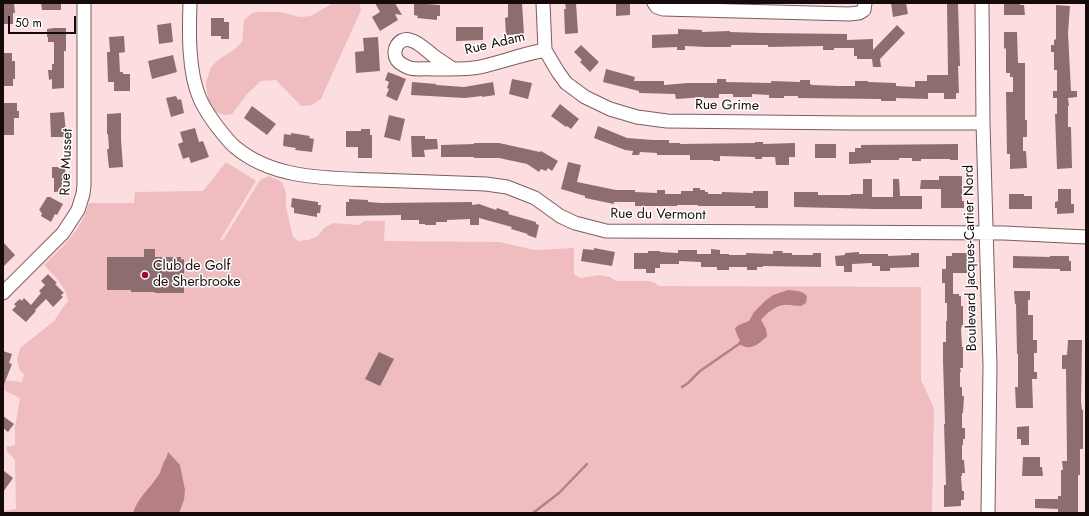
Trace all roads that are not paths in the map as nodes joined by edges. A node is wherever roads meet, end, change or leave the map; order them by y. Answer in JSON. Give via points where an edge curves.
{"nodes":[{"id":1,"x":84,"y":3,"type":"edge"},
{"id":2,"x":190,"y":3,"type":"edge"},
{"id":3,"x":543,"y":3,"type":"edge"},
{"id":4,"x":654,"y":3,"type":"edge"},
{"id":5,"x":865,"y":3,"type":"edge"},
{"id":6,"x":982,"y":3,"type":"edge"},
{"id":7,"x":545,"y":50,"type":"junction"},
{"id":8,"x":453,"y":69,"type":"dead end"},
{"id":9,"x":983,"y":123,"type":"junction"},
{"id":10,"x":986,"y":233,"type":"junction"},
{"id":11,"x":1086,"y":237,"type":"edge"},
{"id":12,"x":3,"y":293,"type":"edge"},
{"id":13,"x":988,"y":513,"type":"edge"}],
"edges":[{"from":1,"to":12,"type":"street","name":"Rue Musset","via":[[84,185],[81,204],[63,233]]},
{"from":2,"to":10,"type":"street","name":"Rue du Vermont","via":[[190,54],[199,98],[210,117],[235,147],[266,166],[281,171],[327,178],[507,187],[535,198],[560,216],[575,223],[606,231]]},
{"from":3,"to":7,"type":"street","name":"Rue Grime"},
{"from":4,"to":5,"type":"street","via":[[663,9],[859,14],[864,10]]},
{"from":6,"to":9,"type":"street","name":"Boulevard Jacques-Cartier Nord"},
{"from":7,"to":8,"type":"street","name":"Rue Adam","via":[[479,67]]},
{"from":7,"to":9,"type":"street","name":"Rue Grime","via":[[566,83],[585,97],[610,109],[637,117],[667,121]]},
{"from":9,"to":10,"type":"street","name":"Boulevard Jacques-Cartier Nord"},
{"from":10,"to":11,"type":"street","name":"Rue du Vermont"},
{"from":10,"to":13,"type":"street","name":"Boulevard Jacques-Cartier Nord","via":[[990,366]]}]}
